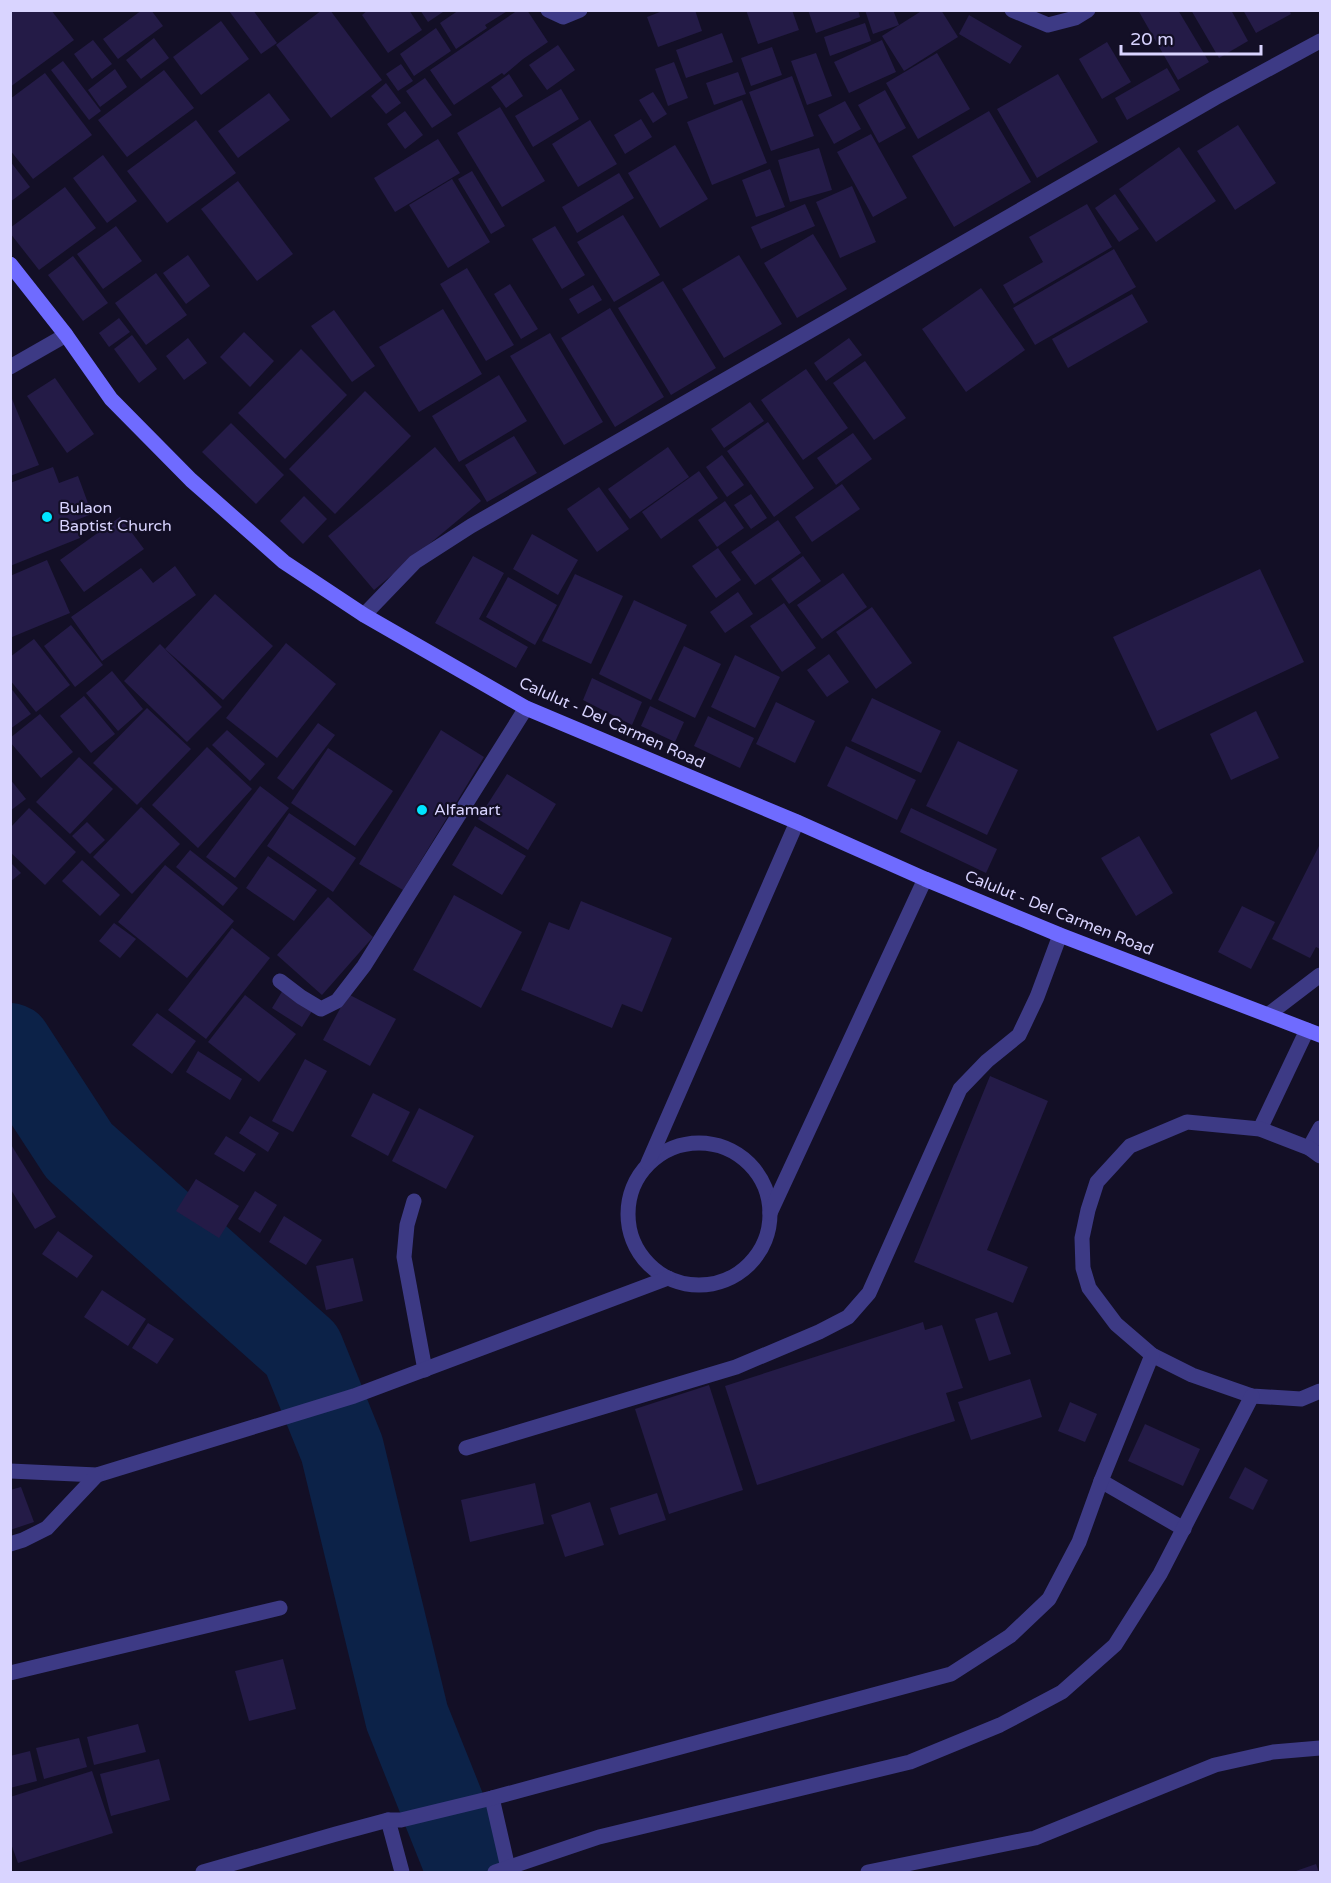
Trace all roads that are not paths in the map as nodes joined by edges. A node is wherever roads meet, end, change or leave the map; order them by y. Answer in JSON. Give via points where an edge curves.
{"nodes":[{"id":1,"x":548,"y":10,"type":"edge"},
{"id":2,"x":580,"y":10,"type":"edge"},
{"id":3,"x":1012,"y":10,"type":"edge"},
{"id":4,"x":1088,"y":10,"type":"edge"},
{"id":5,"x":1320,"y":41,"type":"edge"},
{"id":6,"x":10,"y":264,"type":"edge"},
{"id":7,"x":66,"y":335,"type":"junction"},
{"id":8,"x":10,"y":367,"type":"edge"},
{"id":9,"x":364,"y":615,"type":"junction"},
{"id":10,"x":526,"y":708,"type":"junction"},
{"id":11,"x":797,"y":822,"type":"junction"},
{"id":12,"x":925,"y":879,"type":"junction"},
{"id":13,"x":1060,"y":935,"type":"junction"},
{"id":14,"x":1320,"y":975,"type":"edge"},
{"id":15,"x":280,"y":981,"type":"dead end"},
{"id":16,"x":1269,"y":1014,"type":"junction"},
{"id":17,"x":1314,"y":1032,"type":"edge"},
{"id":18,"x":1320,"y":1128,"type":"edge"},
{"id":19,"x":1260,"y":1129,"type":"junction"},
{"id":20,"x":1315,"y":1152,"type":"edge"},
{"id":21,"x":648,"y":1164,"type":"junction"},
{"id":22,"x":414,"y":1201,"type":"dead end"},
{"id":23,"x":770,"y":1213,"type":"junction"},
{"id":24,"x":668,"y":1278,"type":"junction"},
{"id":25,"x":1152,"y":1355,"type":"junction"},
{"id":26,"x":425,"y":1370,"type":"junction"},
{"id":27,"x":1320,"y":1391,"type":"edge"},
{"id":28,"x":1252,"y":1396,"type":"junction"},
{"id":29,"x":466,"y":1448,"type":"dead end"},
{"id":30,"x":10,"y":1471,"type":"edge"},
{"id":31,"x":97,"y":1474,"type":"junction"},
{"id":32,"x":1101,"y":1481,"type":"junction"},
{"id":33,"x":1184,"y":1529,"type":"junction"},
{"id":34,"x":10,"y":1544,"type":"edge"},
{"id":35,"x":279,"y":1608,"type":"dead end"},
{"id":36,"x":10,"y":1674,"type":"edge"},
{"id":37,"x":1320,"y":1748,"type":"edge"},
{"id":38,"x":492,"y":1798,"type":"junction"},
{"id":39,"x":395,"y":1820,"type":"junction"},
{"id":40,"x":502,"y":1870,"type":"edge"},
{"id":41,"x":203,"y":1872,"type":"edge"},
{"id":42,"x":402,"y":1872,"type":"edge"},
{"id":43,"x":868,"y":1872,"type":"edge"}],
"edges":[{"from":1,"to":2,"type":"street","via":[[563,17]]},
{"from":3,"to":4,"type":"street","via":[[1048,25]]},
{"from":5,"to":9,"type":"street","via":[[471,526],[415,562]]},
{"from":6,"to":7,"type":"main road","name":"Calulut - Del Carmen Road"},
{"from":7,"to":8,"type":"street"},
{"from":7,"to":9,"type":"main road","name":"Calulut - Del Carmen Road","via":[[111,399],[190,480],[284,562]]},
{"from":9,"to":10,"type":"main road","name":"Calulut - Del Carmen Road"},
{"from":10,"to":11,"type":"main road","name":"Calulut - Del Carmen Road"},
{"from":10,"to":15,"type":"street","via":[[364,966],[337,1001],[321,1009]]},
{"from":11,"to":12,"type":"main road","name":"Calulut - Del Carmen Road"},
{"from":11,"to":21,"type":"street"},
{"from":12,"to":13,"type":"main road","name":"Calulut - Del Carmen Road"},
{"from":12,"to":23,"type":"street"},
{"from":13,"to":16,"type":"main road","name":"Calulut - Del Carmen Road"},
{"from":13,"to":29,"type":"street","via":[[1019,1035],[960,1089],[869,1293],[848,1317],[736,1367]]},
{"from":14,"to":16,"type":"street"},
{"from":16,"to":17,"type":"main road","name":"Calulut - Del Carmen Road"},
{"from":17,"to":19,"type":"street"},
{"from":18,"to":20,"type":"street"},
{"from":19,"to":20,"type":"street"},
{"from":19,"to":25,"type":"street","via":[[1187,1122],[1130,1146],[1097,1182],[1082,1238],[1083,1268],[1089,1288],[1116,1324]]},
{"from":21,"to":23,"type":"street","via":[[667,1150],[690,1143],[714,1144],[736,1152],[754,1169],[766,1189]]},
{"from":21,"to":24,"type":"street","via":[[634,1182],[628,1203],[629,1226],[636,1247],[650,1265]]},
{"from":22,"to":26,"type":"street","via":[[404,1257]]},
{"from":23,"to":24,"type":"street","via":[[767,1236],[756,1258],[738,1274],[716,1283],[691,1285]]},
{"from":24,"to":26,"type":"street"},
{"from":25,"to":28,"type":"street","via":[[1192,1375]]},
{"from":25,"to":32,"type":"street"},
{"from":26,"to":31,"type":"street","via":[[297,1415]]},
{"from":27,"to":28,"type":"street","via":[[1301,1399]]},
{"from":28,"to":33,"type":"street"},
{"from":30,"to":31,"type":"street"},
{"from":31,"to":34,"type":"street","via":[[47,1528]]},
{"from":32,"to":33,"type":"street"},
{"from":32,"to":38,"type":"street","via":[[1079,1542],[1049,1599],[1010,1636],[951,1674]]},
{"from":33,"to":40,"type":"street","via":[[1115,1645],[1062,1692],[1000,1725],[910,1762],[599,1838]]},
{"from":35,"to":36,"type":"street"},
{"from":37,"to":43,"type":"street","via":[[1274,1752],[1215,1765],[1035,1838]]},
{"from":38,"to":39,"type":"street"},
{"from":38,"to":40,"type":"street"},
{"from":39,"to":41,"type":"street"},
{"from":39,"to":42,"type":"street"}]}
